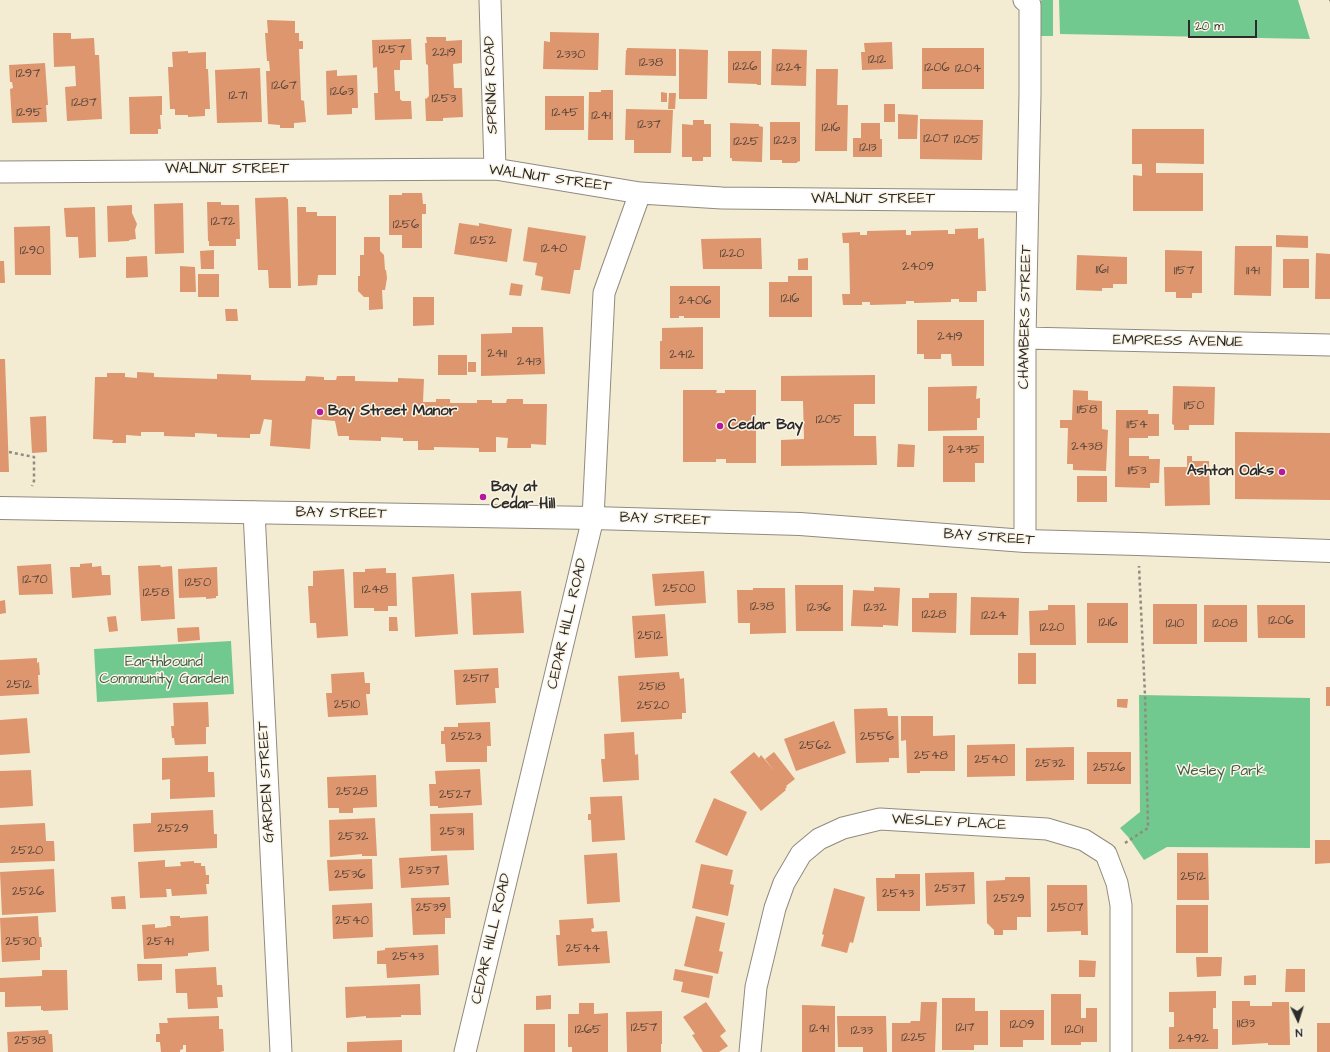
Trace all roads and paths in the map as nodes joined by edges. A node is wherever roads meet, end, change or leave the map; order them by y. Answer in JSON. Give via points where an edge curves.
{"nodes":[{"id":1,"x":490,"y":0,"type":"edge"},
{"id":2,"x":1024,"y":0,"type":"edge"},
{"id":3,"x":495,"y":169,"type":"junction"},
{"id":4,"x":0,"y":172,"type":"edge"},
{"id":5,"x":640,"y":193,"type":"junction"},
{"id":6,"x":1028,"y":201,"type":"junction"},
{"id":7,"x":1025,"y":338,"type":"junction"},
{"id":8,"x":1330,"y":345,"type":"edge"},
{"id":9,"x":9,"y":452,"type":"dead end"},
{"id":10,"x":0,"y":508,"type":"edge"},
{"id":11,"x":24,"y":509,"type":"junction"},
{"id":12,"x":254,"y":512,"type":"junction"},
{"id":13,"x":593,"y":518,"type":"junction"},
{"id":14,"x":1025,"y":541,"type":"junction"},
{"id":15,"x":1138,"y":544,"type":"junction"},
{"id":16,"x":1330,"y":551,"type":"edge"},
{"id":17,"x":1106,"y":854,"type":"junction"},
{"id":18,"x":281,"y":1052,"type":"edge"},
{"id":19,"x":465,"y":1052,"type":"edge"},
{"id":20,"x":750,"y":1052,"type":"edge"},
{"id":21,"x":1121,"y":1052,"type":"edge"}],
"edges":[{"from":1,"to":3,"type":"street","name":"SPRING ROAD"},
{"from":2,"to":6,"type":"street","name":"CHAMBERS STREET","via":[[1030,5]]},
{"from":3,"to":4,"type":"street","name":"WALNUT STREET"},
{"from":3,"to":5,"type":"street","name":"WALNUT STREET"},
{"from":5,"to":6,"type":"street","name":"WALNUT STREET","via":[[722,198]]},
{"from":5,"to":13,"type":"street","name":"CEDAR HILL ROAD","via":[[604,293]]},
{"from":6,"to":7,"type":"street","name":"CHAMBERS STREET"},
{"from":7,"to":8,"type":"street","name":"EMPRESS AVENUE"},
{"from":7,"to":14,"type":"street","name":"CHAMBERS STREET"},
{"from":9,"to":11,"type":"path","via":[[34,457],[34,481]]},
{"from":10,"to":11,"type":"main road","name":"BAY STREET"},
{"from":11,"to":12,"type":"main road","name":"BAY STREET"},
{"from":12,"to":13,"type":"main road","name":"BAY STREET"},
{"from":12,"to":18,"type":"street","name":"GARDEN STREET"},
{"from":13,"to":14,"type":"main road","name":"BAY STREET","via":[[800,524]]},
{"from":13,"to":19,"type":"street","name":"CEDAR HILL ROAD"},
{"from":14,"to":15,"type":"main road","name":"BAY STREET"},
{"from":15,"to":16,"type":"main road","name":"BAY STREET"},
{"from":15,"to":17,"type":"path","via":[[1148,828]]},
{"from":17,"to":20,"type":"street","name":"WESLEY PLACE","via":[[1084,840],[1047,829],[880,819],[843,828],[819,839],[801,854],[784,883],[775,908],[756,987]]},
{"from":17,"to":21,"type":"street","via":[[1117,882],[1121,905]]}]}
